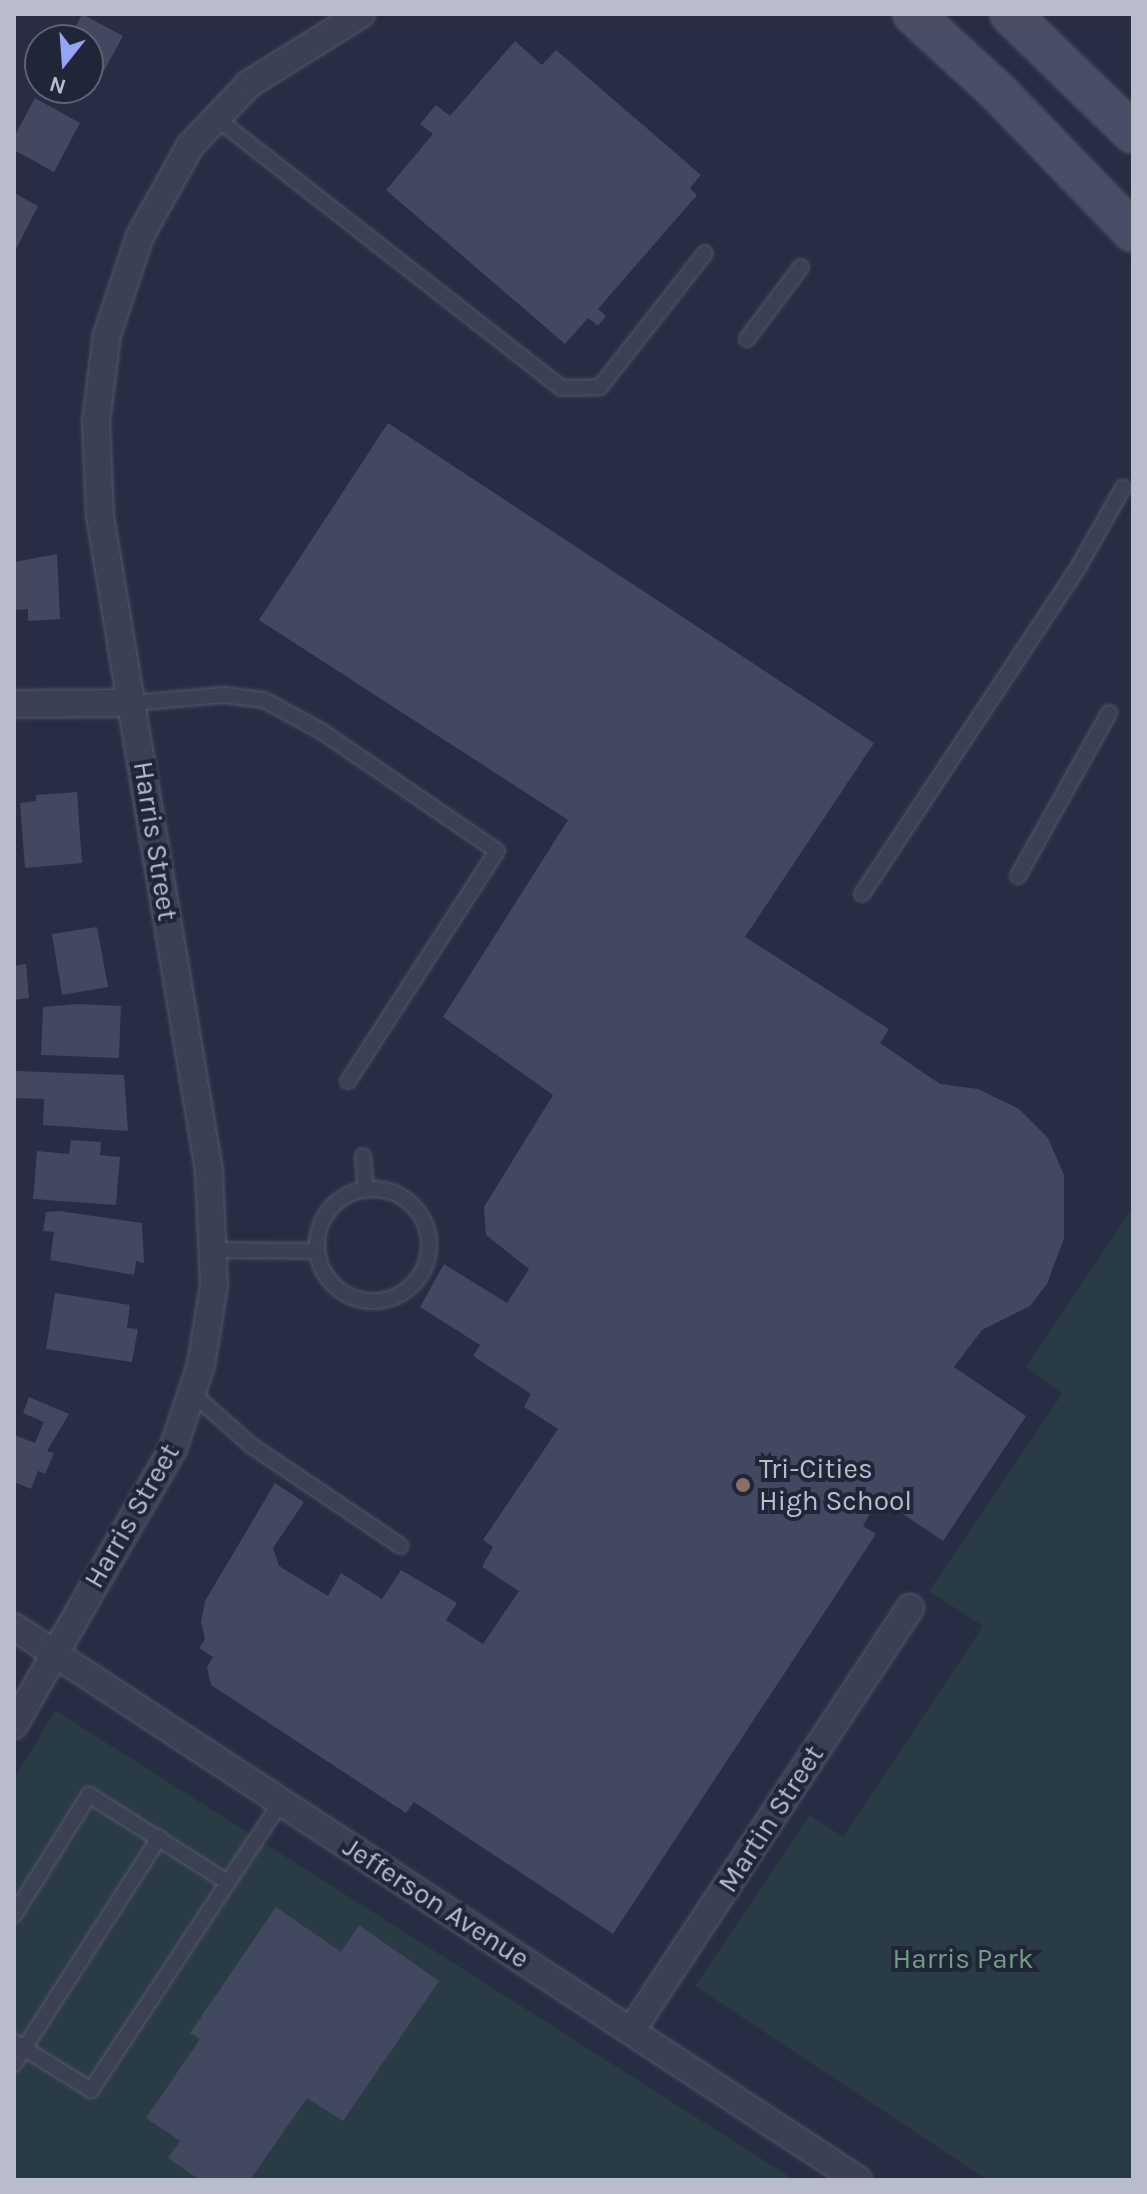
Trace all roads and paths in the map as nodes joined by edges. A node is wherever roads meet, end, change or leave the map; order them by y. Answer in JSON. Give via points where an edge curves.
{"nodes":[{"id":1,"x":361,"y":14,"type":"edge"},
{"id":2,"x":913,"y":14,"type":"edge"},
{"id":3,"x":1010,"y":14,"type":"edge"},
{"id":4,"x":216,"y":118,"type":"junction"},
{"id":5,"x":1133,"y":133,"type":"edge"},
{"id":6,"x":1133,"y":232,"type":"edge"},
{"id":7,"x":705,"y":253,"type":"dead end"},
{"id":8,"x":801,"y":267,"type":"dead end"},
{"id":9,"x":747,"y":339,"type":"dead end"},
{"id":10,"x":1123,"y":488,"type":"dead end"},
{"id":11,"x":132,"y":703,"type":"junction"},
{"id":12,"x":14,"y":704,"type":"edge"},
{"id":13,"x":1109,"y":713,"type":"dead end"},
{"id":14,"x":1018,"y":876,"type":"dead end"},
{"id":15,"x":862,"y":894,"type":"dead end"},
{"id":16,"x":348,"y":1081,"type":"dead end"},
{"id":17,"x":363,"y":1156,"type":"dead end"},
{"id":18,"x":366,"y":1190,"type":"junction"},
{"id":19,"x":212,"y":1250,"type":"junction"},
{"id":20,"x":317,"y":1251,"type":"junction"},
{"id":21,"x":192,"y":1393,"type":"junction"},
{"id":22,"x":401,"y":1546,"type":"dead end"},
{"id":23,"x":910,"y":1608,"type":"dead end"},
{"id":24,"x":14,"y":1627,"type":"edge"},
{"id":25,"x":56,"y":1654,"type":"junction"},
{"id":26,"x":14,"y":1725,"type":"edge"},
{"id":27,"x":281,"y":1802,"type":"junction"},
{"id":28,"x":159,"y":1838,"type":"junction"},
{"id":29,"x":227,"y":1882,"type":"junction"},
{"id":30,"x":14,"y":1915,"type":"edge"},
{"id":31,"x":631,"y":2031,"type":"junction"},
{"id":32,"x":19,"y":2046,"type":"edge"},
{"id":33,"x":14,"y":2064,"type":"edge"},
{"id":34,"x":858,"y":2180,"type":"edge"}],
"edges":[{"from":1,"to":4,"type":"street","name":"Harris Street","via":[[249,84]]},
{"from":2,"to":6,"type":"main road","via":[[996,90]]},
{"from":3,"to":5,"type":"main road"},
{"from":4,"to":7,"type":"lane","via":[[561,388],[600,387]]},
{"from":4,"to":11,"type":"street","name":"Harris Street","via":[[190,146],[140,236],[107,335],[96,422],[100,516]]},
{"from":8,"to":9,"type":"lane"},
{"from":10,"to":15,"type":"lane","via":[[1079,566]]},
{"from":11,"to":12,"type":"street"},
{"from":11,"to":16,"type":"lane","via":[[224,695],[264,700],[321,731],[497,851]]},
{"from":11,"to":19,"type":"street","name":"Harris Street","via":[[209,1171]]},
{"from":13,"to":14,"type":"lane"},
{"from":17,"to":18,"type":"lane"},
{"from":18,"to":20,"type":"lane","via":[[350,1194],[326,1214]]},
{"from":18,"to":20,"type":"lane","via":[[397,1195],[421,1216],[429,1247],[419,1277],[395,1297],[363,1300],[335,1286]]},
{"from":19,"to":20,"type":"lane"},
{"from":19,"to":21,"type":"street","name":"Harris Street","via":[[214,1286]]},
{"from":21,"to":22,"type":"lane","via":[[252,1446]]},
{"from":21,"to":25,"type":"street","name":"Harris Street","via":[[173,1449]]},
{"from":23,"to":31,"type":"street","name":"Martin Street"},
{"from":24,"to":25,"type":"street","name":"Jefferson Avenue"},
{"from":25,"to":26,"type":"street","name":"Harris Street"},
{"from":25,"to":27,"type":"street","name":"Jefferson Avenue"},
{"from":27,"to":29,"type":"lane"},
{"from":27,"to":31,"type":"street","name":"Jefferson Avenue"},
{"from":28,"to":29,"type":"lane"},
{"from":28,"to":30,"type":"lane","via":[[89,1795]]},
{"from":28,"to":32,"type":"lane"},
{"from":29,"to":32,"type":"lane","via":[[91,2090]]},
{"from":31,"to":34,"type":"street","name":"Jefferson Avenue"},
{"from":32,"to":33,"type":"lane"}]}
